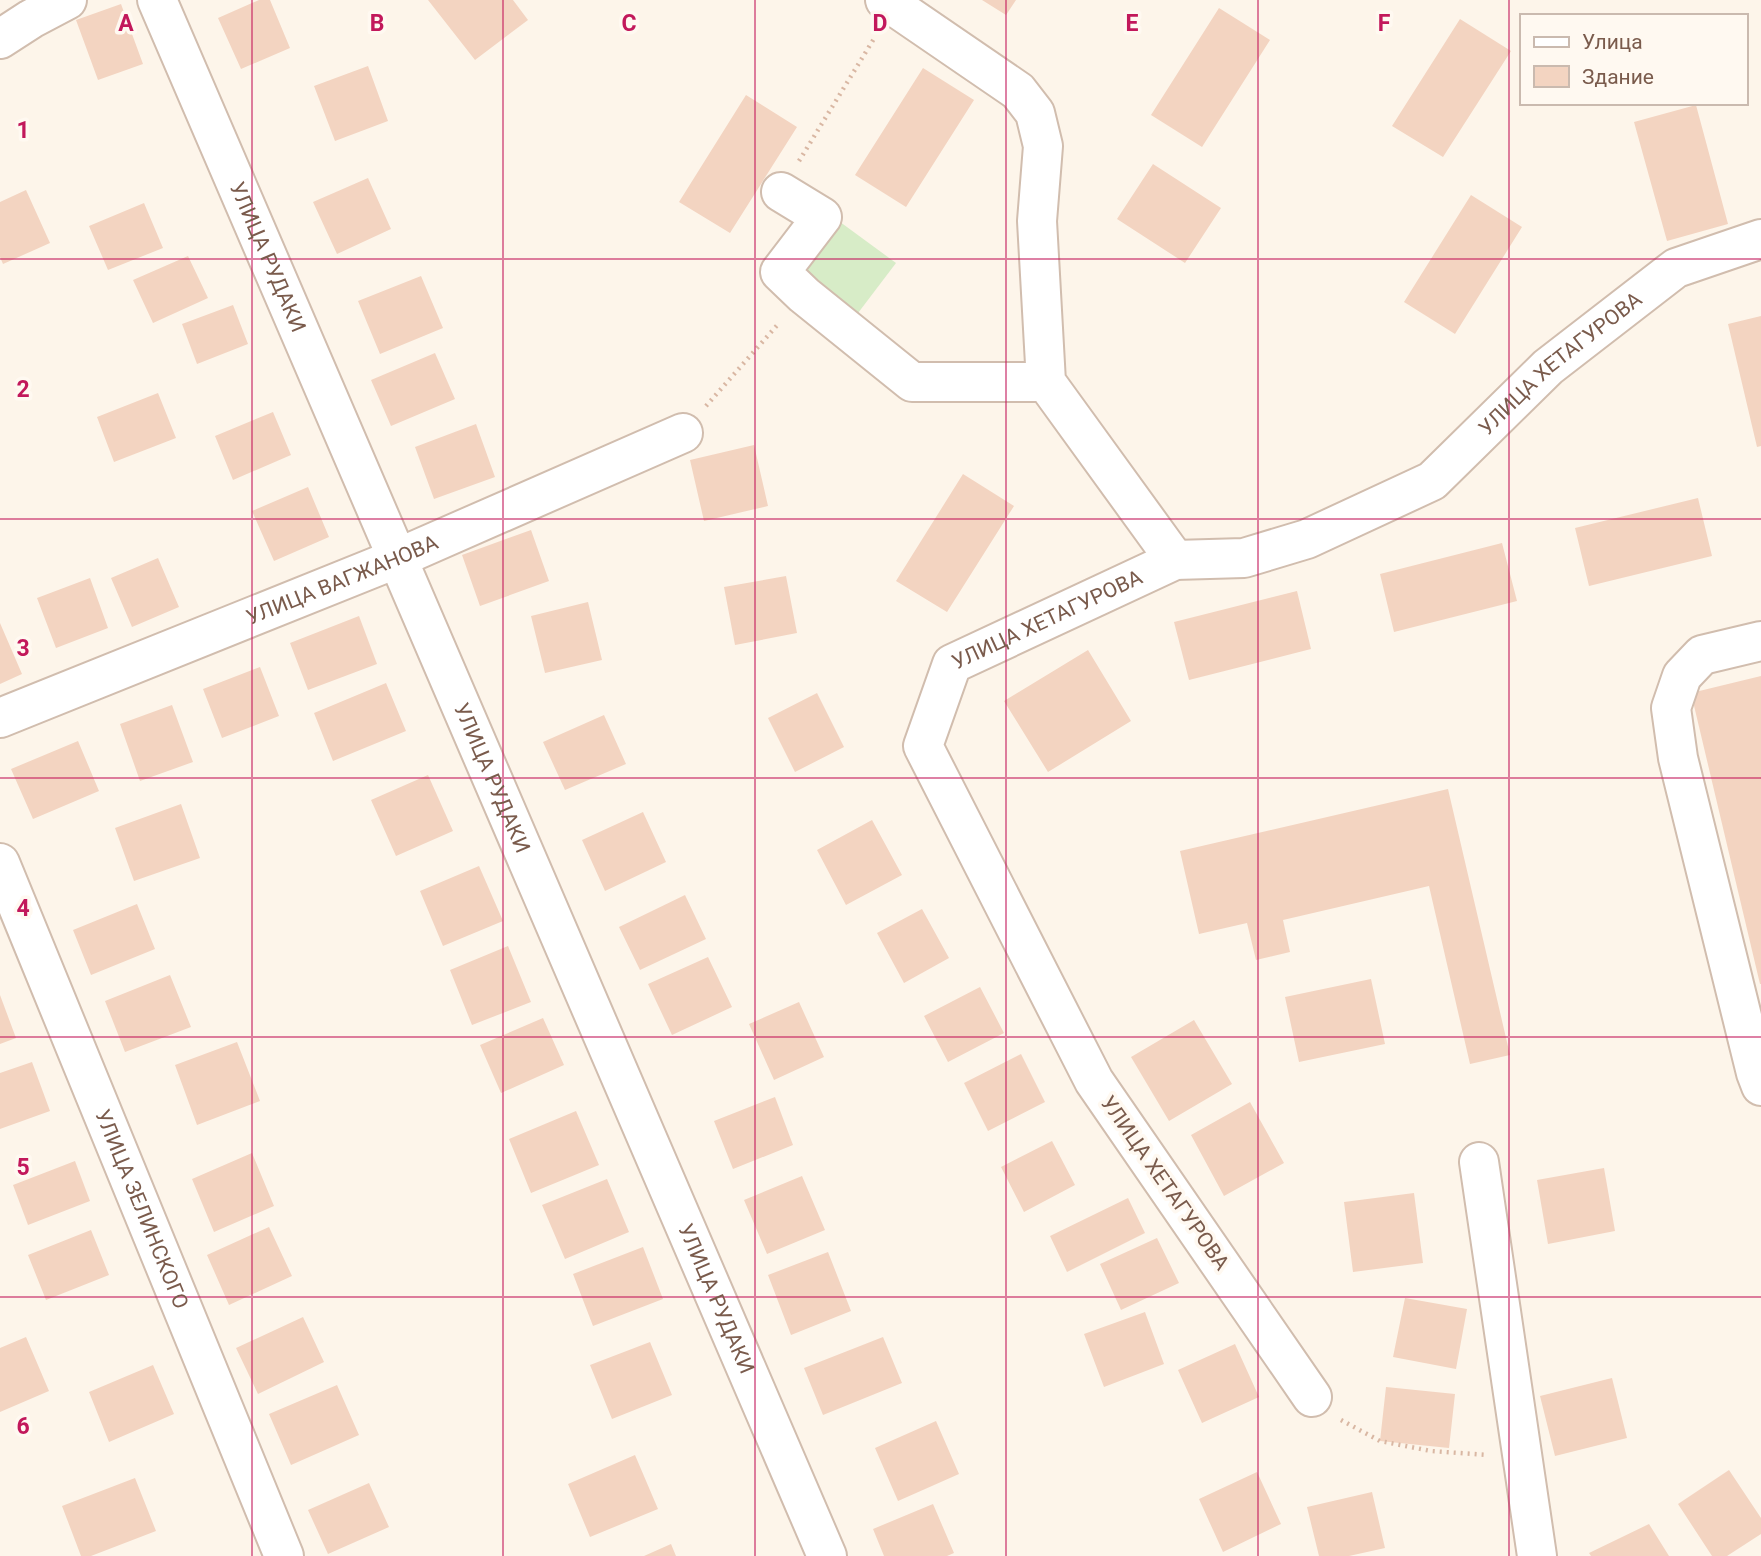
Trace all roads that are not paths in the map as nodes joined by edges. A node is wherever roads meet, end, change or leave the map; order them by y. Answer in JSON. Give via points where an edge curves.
{"nodes":[{"id":1,"x":67,"y":0,"type":"edge"},
{"id":2,"x":157,"y":0,"type":"edge"},
{"id":3,"x":889,"y":3,"type":"edge"},
{"id":4,"x":0,"y":39,"type":"edge"},
{"id":5,"x":781,"y":192,"type":"road end"},
{"id":6,"x":1761,"y":239,"type":"edge"},
{"id":7,"x":1046,"y":382,"type":"junction"},
{"id":8,"x":683,"y":433,"type":"road end"},
{"id":9,"x":398,"y":558,"type":"junction"},
{"id":10,"x":1175,"y":560,"type":"junction"},
{"id":11,"x":1761,"y":641,"type":"edge"},
{"id":12,"x":0,"y":718,"type":"edge"},
{"id":13,"x":0,"y":863,"type":"edge"},
{"id":14,"x":1761,"y":1086,"type":"edge"},
{"id":15,"x":1479,"y":1162,"type":"dead end"},
{"id":16,"x":1312,"y":1398,"type":"road end"},
{"id":17,"x":284,"y":1556,"type":"edge"},
{"id":18,"x":827,"y":1556,"type":"edge"},
{"id":19,"x":1537,"y":1556,"type":"edge"}],
"edges":[{"from":1,"to":4,"type":"street"},
{"from":2,"to":9,"type":"street","name":"УЛИЦА РУДАКИ"},
{"from":3,"to":7,"type":"street","via":[[1018,91],[1035,113],[1043,146],[1037,221]]},
{"from":5,"to":7,"type":"street","via":[[822,217],[779,272],[912,382]]},
{"from":6,"to":10,"type":"street","name":"УЛИЦА ХЕТАГУРОВА","via":[[1676,268],[1548,367],[1432,481],[1307,540],[1244,558]]},
{"from":7,"to":10,"type":"street"},
{"from":8,"to":9,"type":"street","name":"УЛИЦА ВАГЖАНОВА"},
{"from":9,"to":12,"type":"street","name":"УЛИЦА ВАГЖАНОВА"},
{"from":9,"to":18,"type":"street","name":"УЛИЦА РУДАКИ"},
{"from":10,"to":16,"type":"street","name":"УЛИЦА ХЕТАГУРОВА","via":[[952,664],[923,746],[1094,1081]]},
{"from":11,"to":14,"type":"street","via":[[1702,655],[1682,676],[1671,708],[1678,758]]},
{"from":13,"to":17,"type":"street","name":"УЛИЦА ЗЕЛИНСКОГО"},
{"from":15,"to":19,"type":"street"}]}
